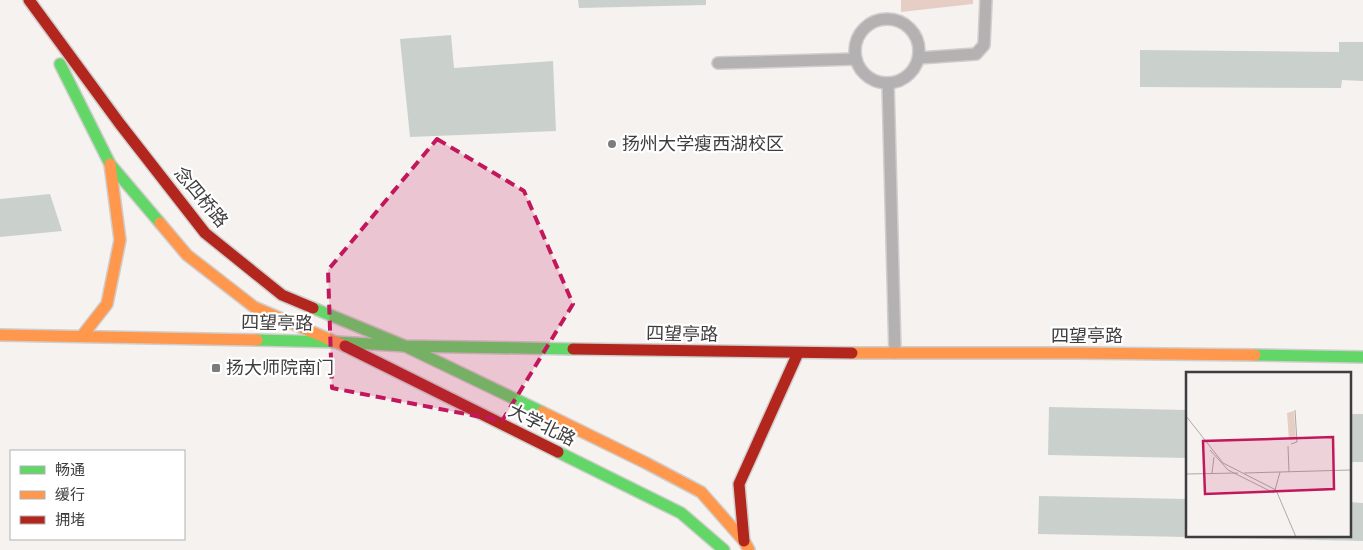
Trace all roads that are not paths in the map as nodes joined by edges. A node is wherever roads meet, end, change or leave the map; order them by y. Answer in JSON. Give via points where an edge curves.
{"nodes":[{"id":1,"x":29,"y":0,"type":"edge"},
{"id":2,"x":986,"y":0,"type":"edge"},
{"id":3,"x":856,"y":58,"type":"junction"},
{"id":4,"x":919,"y":58,"type":"junction"},
{"id":5,"x":718,"y":62,"type":"dead end"},
{"id":6,"x":888,"y":84,"type":"junction"},
{"id":7,"x":110,"y":164,"type":"junction"},
{"id":8,"x":0,"y":335,"type":"edge"},
{"id":9,"x":82,"y":336,"type":"junction"},
{"id":10,"x":336,"y":342,"type":"junction"},
{"id":11,"x":405,"y":346,"type":"junction"},
{"id":12,"x":798,"y":353,"type":"junction"},
{"id":13,"x":895,"y":353,"type":"junction"},
{"id":14,"x":1363,"y":357,"type":"edge"},
{"id":15,"x":746,"y":545,"type":"edge"},
{"id":16,"x":724,"y":550,"type":"edge"}],
"edges":[{"from":1,"to":7,"type":"street","name":"念四桥路"},
{"from":1,"to":11,"type":"street","name":"念四桥路","via":[[205,233],[282,295]]},
{"from":2,"to":4,"type":"lane","via":[[984,44],[976,54]]},
{"from":3,"to":4,"type":"lane","via":[[855,44],[862,31],[873,22],[887,18],[901,21],[913,30],[919,43]]},
{"from":3,"to":5,"type":"lane"},
{"from":3,"to":6,"type":"lane","via":[[868,76]]},
{"from":4,"to":6,"type":"lane","via":[[913,71],[902,80]]},
{"from":6,"to":13,"type":"lane"},
{"from":7,"to":9,"type":"street","via":[[120,240],[106,304]]},
{"from":7,"to":10,"type":"street","name":"念四桥路","via":[[186,255],[254,307]]},
{"from":8,"to":9,"type":"street","name":"四望亭路"},
{"from":9,"to":10,"type":"street","name":"四望亭路"},
{"from":10,"to":11,"type":"street","name":"四望亭路"},
{"from":10,"to":16,"type":"street","name":"大学北路","via":[[681,513]]},
{"from":11,"to":12,"type":"street","name":"四望亭路"},
{"from":11,"to":15,"type":"street","name":"大学北路","via":[[646,462],[701,492]]},
{"from":12,"to":13,"type":"street","name":"四望亭路"},
{"from":12,"to":15,"type":"street","via":[[739,484]]},
{"from":13,"to":14,"type":"street","name":"四望亭路"}]}
